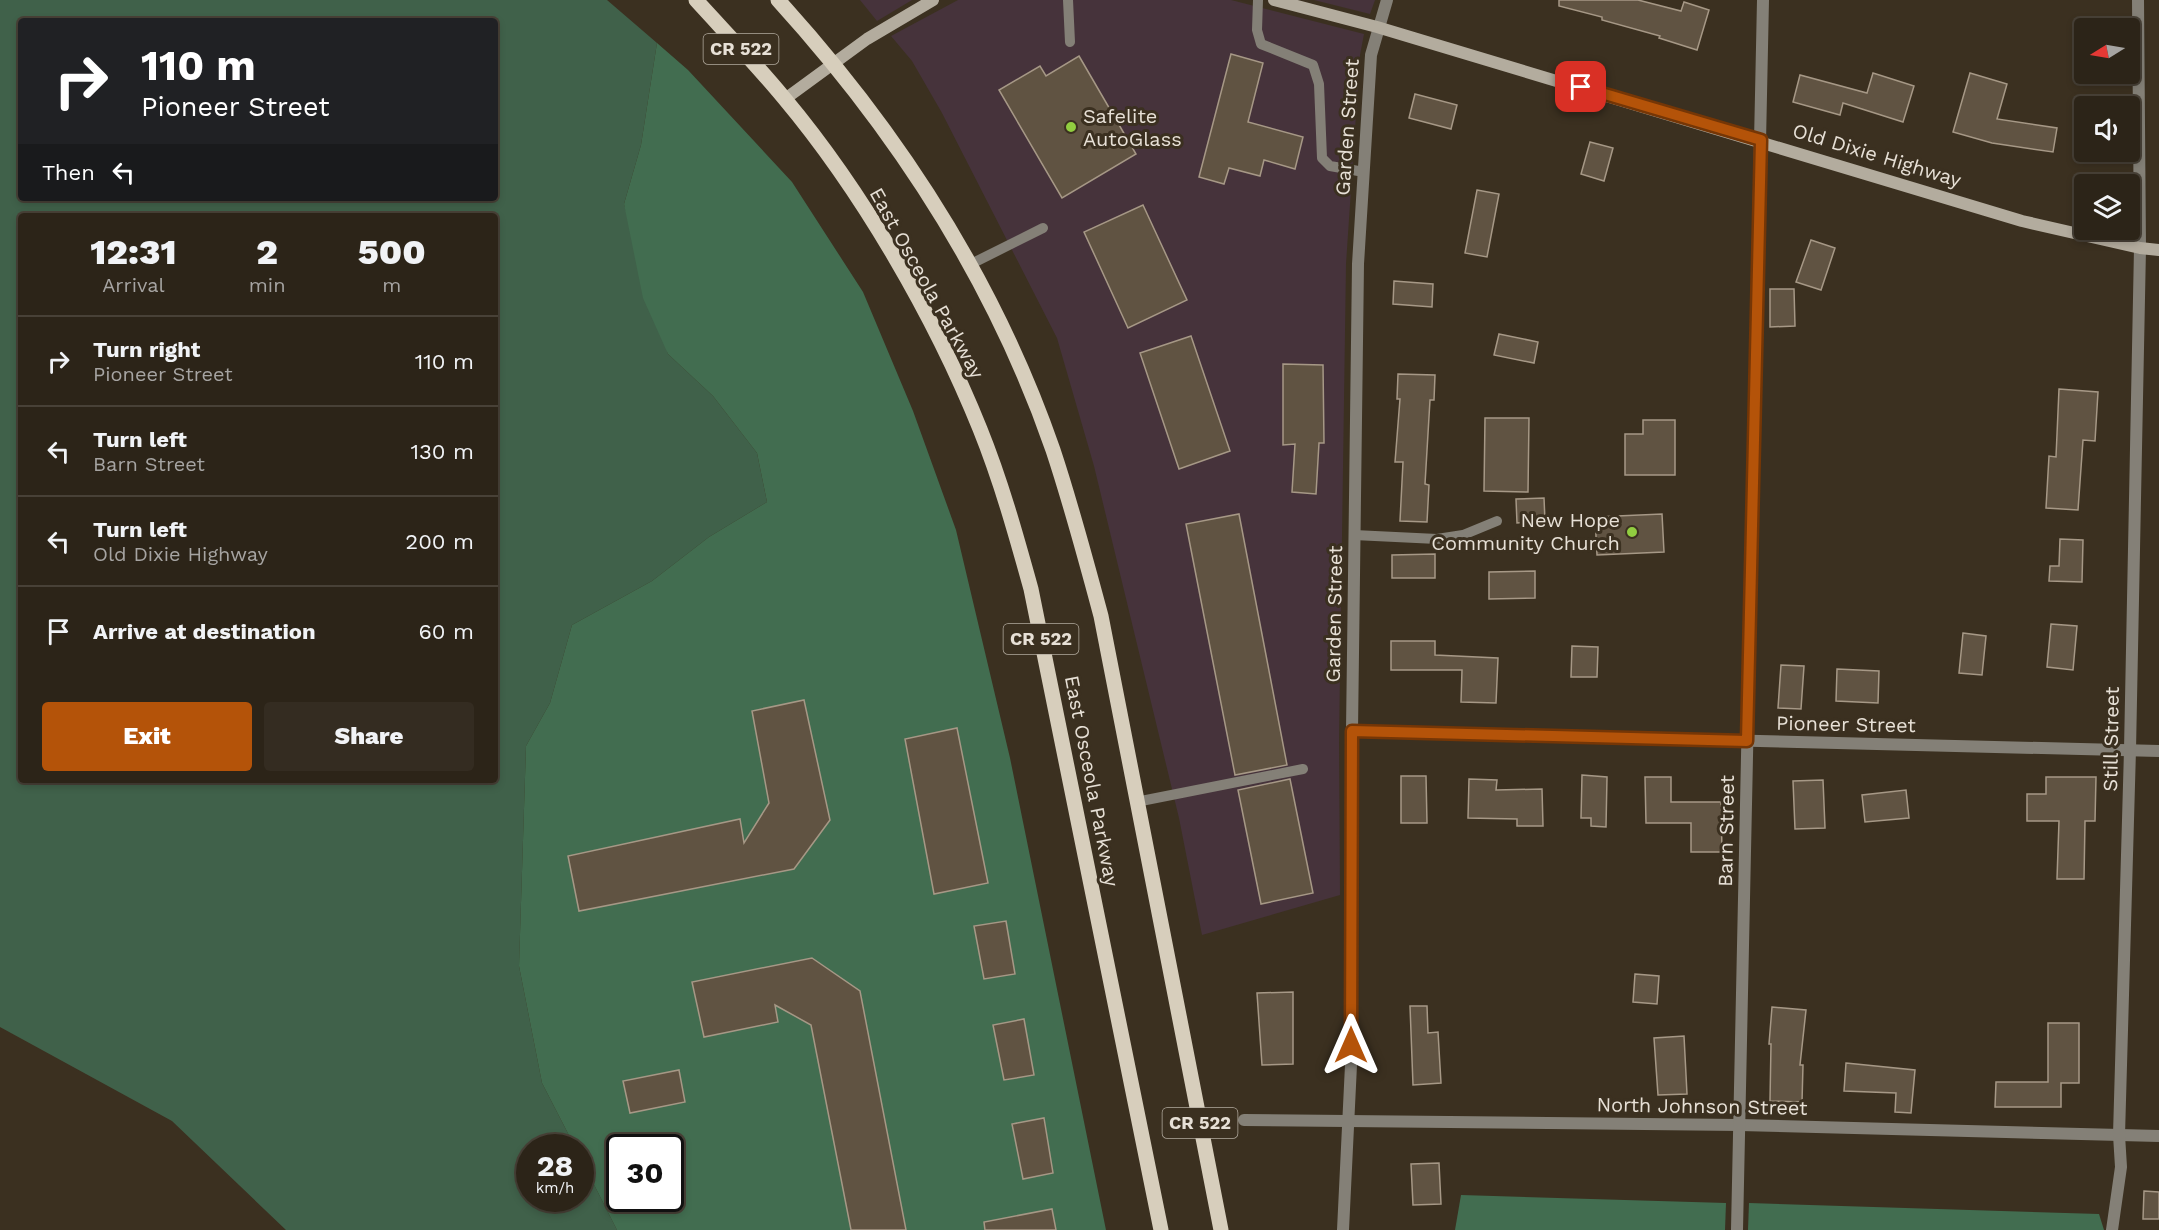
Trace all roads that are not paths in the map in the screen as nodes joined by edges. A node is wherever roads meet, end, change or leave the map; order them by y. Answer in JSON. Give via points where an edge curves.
{"nodes":[{"id":1,"x":696,"y":0,"type":"edge"},
{"id":2,"x":778,"y":0,"type":"edge"},
{"id":3,"x":933,"y":0,"type":"edge"},
{"id":4,"x":1068,"y":0,"type":"edge"},
{"id":5,"x":1258,"y":0,"type":"edge"},
{"id":6,"x":1274,"y":0,"type":"edge"},
{"id":7,"x":1387,"y":0,"type":"edge"},
{"id":8,"x":1763,"y":0,"type":"edge"},
{"id":9,"x":2138,"y":0,"type":"edge"},
{"id":10,"x":1377,"y":27,"type":"junction"},
{"id":11,"x":1070,"y":42,"type":"dead end"},
{"id":12,"x":834,"y":61,"type":"junction"},
{"id":13,"x":785,"y":99,"type":"junction"},
{"id":14,"x":1761,"y":140,"type":"junction"},
{"id":15,"x":1364,"y":172,"type":"junction"},
{"id":16,"x":1043,"y":228,"type":"dead end"},
{"id":17,"x":2140,"y":248,"type":"junction"},
{"id":18,"x":2159,"y":250,"type":"edge"},
{"id":19,"x":969,"y":265,"type":"junction"},
{"id":20,"x":1497,"y":521,"type":"dead end"},
{"id":21,"x":1354,"y":535,"type":"junction"},
{"id":22,"x":1352,"y":731,"type":"junction"},
{"id":23,"x":1747,"y":741,"type":"junction"},
{"id":24,"x":2130,"y":750,"type":"junction"},
{"id":25,"x":2159,"y":751,"type":"edge"},
{"id":26,"x":1303,"y":769,"type":"dead end"},
{"id":27,"x":1136,"y":802,"type":"junction"},
{"id":28,"x":1244,"y":1120,"type":"dead end"},
{"id":29,"x":1346,"y":1122,"type":"junction"},
{"id":30,"x":1740,"y":1125,"type":"junction"},
{"id":31,"x":2119,"y":1136,"type":"junction"},
{"id":32,"x":2159,"y":1136,"type":"edge"},
{"id":33,"x":1161,"y":1230,"type":"edge"},
{"id":34,"x":1221,"y":1230,"type":"edge"},
{"id":35,"x":1343,"y":1230,"type":"edge"},
{"id":36,"x":1737,"y":1230,"type":"edge"},
{"id":37,"x":2112,"y":1230,"type":"edge"}],
"edges":[{"from":1,"to":13,"type":"main road","name":"East Osceola Parkway","number":"CR 522"},
{"from":2,"to":12,"type":"main road","name":"East Osceola Parkway","number":"CR 522"},
{"from":3,"to":12,"type":"street"},
{"from":4,"to":11,"type":"lane"},
{"from":5,"to":15,"type":"lane","via":[[1257,30],[1261,44],[1313,66],[1319,84],[1322,158],[1330,166]]},
{"from":6,"to":10,"type":"street","name":"Old Dixie Highway"},
{"from":7,"to":10,"type":"street","name":"Garden Street"},
{"from":8,"to":14,"type":"street","name":"Barn Street"},
{"from":9,"to":17,"type":"street","name":"Still Street"},
{"from":10,"to":14,"type":"street","name":"Old Dixie Highway"},
{"from":10,"to":15,"type":"street","name":"Garden Street","via":[[1371,55]]},
{"from":12,"to":13,"type":"street"},
{"from":12,"to":19,"type":"main road","name":"East Osceola Parkway","number":"CR 522","via":[[896,144]]},
{"from":13,"to":33,"type":"main road","name":"East Osceola Parkway","number":"CR 522","via":[[851,188],[902,271],[946,352],[980,428],[1008,506],[1031,589]]},
{"from":14,"to":17,"type":"street","name":"Old Dixie Highway","via":[[2022,221]]},
{"from":14,"to":23,"type":"street","name":"Barn Street"},
{"from":15,"to":21,"type":"street","name":"Garden Street","via":[[1358,264]]},
{"from":16,"to":19,"type":"lane"},
{"from":17,"to":18,"type":"street","name":"Old Dixie Highway"},
{"from":17,"to":24,"type":"street","name":"Still Street"},
{"from":19,"to":27,"type":"main road","name":"East Osceola Parkway","number":"CR 522","via":[[1030,392],[1076,523],[1101,616]]},
{"from":20,"to":21,"type":"lane","via":[[1463,536],[1437,539]]},
{"from":21,"to":22,"type":"street","name":"Garden Street"},
{"from":22,"to":23,"type":"street","name":"Pioneer Street"},
{"from":22,"to":29,"type":"street","name":"Garden Street","via":[[1351,1065]]},
{"from":23,"to":24,"type":"street","name":"Pioneer Street"},
{"from":23,"to":30,"type":"street","name":"Barn Street"},
{"from":24,"to":25,"type":"street","name":"Pioneer Street"},
{"from":24,"to":31,"type":"street","name":"Still Street"},
{"from":26,"to":27,"type":"lane"},
{"from":27,"to":34,"type":"main road","name":"East Osceola Parkway","number":"CR 522"},
{"from":28,"to":29,"type":"street","name":"North Johnson Street"},
{"from":29,"to":30,"type":"street","name":"North Johnson Street"},
{"from":29,"to":35,"type":"street","name":"Garden Street"},
{"from":30,"to":31,"type":"street","name":"North Johnson Street"},
{"from":30,"to":36,"type":"street","name":"Barn Street"},
{"from":31,"to":32,"type":"street","name":"North Johnson Street"},
{"from":31,"to":37,"type":"street","name":"Still Street","via":[[2121,1167]]}]}
